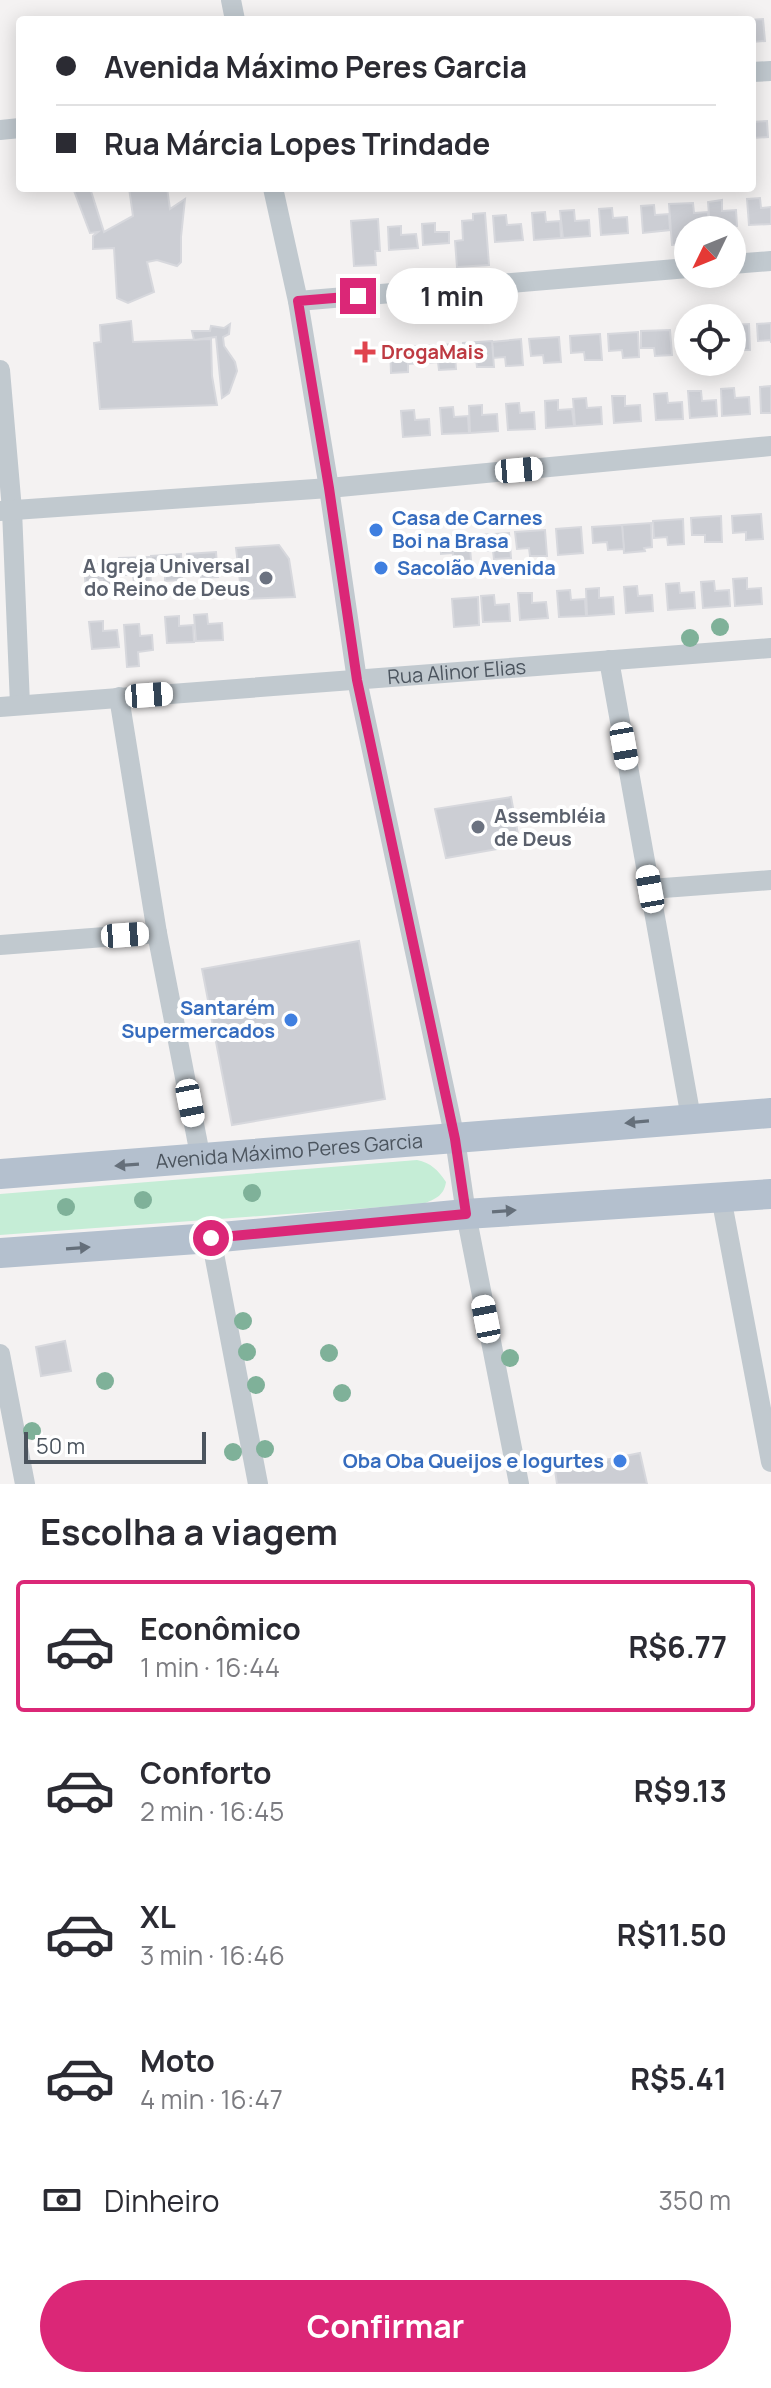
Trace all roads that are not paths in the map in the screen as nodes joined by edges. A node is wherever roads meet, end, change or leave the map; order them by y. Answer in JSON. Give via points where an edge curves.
{"nodes":[{"id":1,"x":274,"y":192,"type":"edge"},
{"id":2,"x":771,"y":261,"type":"edge"},
{"id":3,"x":746,"y":263,"type":"edge"},
{"id":4,"x":674,"y":269,"type":"edge"},
{"id":5,"x":298,"y":301,"type":"junction"},
{"id":6,"x":0,"y":370,"type":"edge"},
{"id":7,"x":771,"y":446,"type":"edge"},
{"id":8,"x":329,"y":488,"type":"junction"},
{"id":9,"x":6,"y":510,"type":"edge"},
{"id":10,"x":771,"y":648,"type":"edge"},
{"id":11,"x":609,"y":660,"type":"junction"},
{"id":12,"x":357,"y":680,"type":"junction"},
{"id":13,"x":119,"y":697,"type":"junction"},
{"id":14,"x":10,"y":706,"type":"edge"},
{"id":15,"x":771,"y":880,"type":"edge"},
{"id":16,"x":650,"y":889,"type":"junction"},
{"id":17,"x":157,"y":933,"type":"junction"},
{"id":18,"x":0,"y":945,"type":"edge"},
{"id":19,"x":771,"y":1113,"type":"edge"},
{"id":20,"x":691,"y":1118,"type":"junction"},
{"id":21,"x":455,"y":1139,"type":"junction"},
{"id":22,"x":201,"y":1160,"type":"junction"},
{"id":23,"x":0,"y":1174,"type":"edge"},
{"id":24,"x":771,"y":1194,"type":"edge"},
{"id":25,"x":721,"y":1197,"type":"junction"},
{"id":26,"x":466,"y":1214,"type":"junction"},
{"id":27,"x":211,"y":1238,"type":"junction"},
{"id":28,"x":0,"y":1253,"type":"edge"},
{"id":29,"x":0,"y":1354,"type":"edge"},
{"id":30,"x":771,"y":1462,"type":"edge"},
{"id":31,"x":25,"y":1484,"type":"edge"},
{"id":32,"x":258,"y":1484,"type":"edge"},
{"id":33,"x":519,"y":1484,"type":"edge"}],
"edges":[{"from":1,"to":5,"type":"street"},
{"from":2,"to":3,"type":"street"},
{"from":4,"to":5,"type":"street"},
{"from":5,"to":8,"type":"street"},
{"from":6,"to":9,"type":"street"},
{"from":7,"to":8,"type":"street"},
{"from":8,"to":9,"type":"street"},
{"from":8,"to":12,"type":"street"},
{"from":9,"to":14,"type":"street"},
{"from":10,"to":11,"type":"street","name":"Rua Alinor Elias"},
{"from":11,"to":12,"type":"street","name":"Rua Alinor Elias"},
{"from":11,"to":16,"type":"street"},
{"from":12,"to":13,"type":"street","name":"Rua Alinor Elias"},
{"from":12,"to":21,"type":"street"},
{"from":13,"to":14,"type":"street","name":"Rua Alinor Elias"},
{"from":13,"to":17,"type":"street"},
{"from":15,"to":16,"type":"street"},
{"from":16,"to":20,"type":"street"},
{"from":17,"to":18,"type":"street"},
{"from":17,"to":22,"type":"street"},
{"from":19,"to":20,"type":"main road","name":"Avenida Máximo Peres Garcia"},
{"from":20,"to":21,"type":"main road","name":"Avenida Máximo Peres Garcia","one_way":true},
{"from":21,"to":22,"type":"main road","name":"Avenida Máximo Peres Garcia"},
{"from":21,"to":26,"type":"street"},
{"from":22,"to":23,"type":"main road","name":"Avenida Máximo Peres Garcia","one_way":true},
{"from":24,"to":25,"type":"main road"},
{"from":26,"to":25,"type":"main road","one_way":true},
{"from":25,"to":30,"type":"street"},
{"from":26,"to":27,"type":"main road"},
{"from":26,"to":33,"type":"street"},
{"from":28,"to":27,"type":"main road","one_way":true},
{"from":27,"to":32,"type":"street"},
{"from":29,"to":31,"type":"street"}]}
